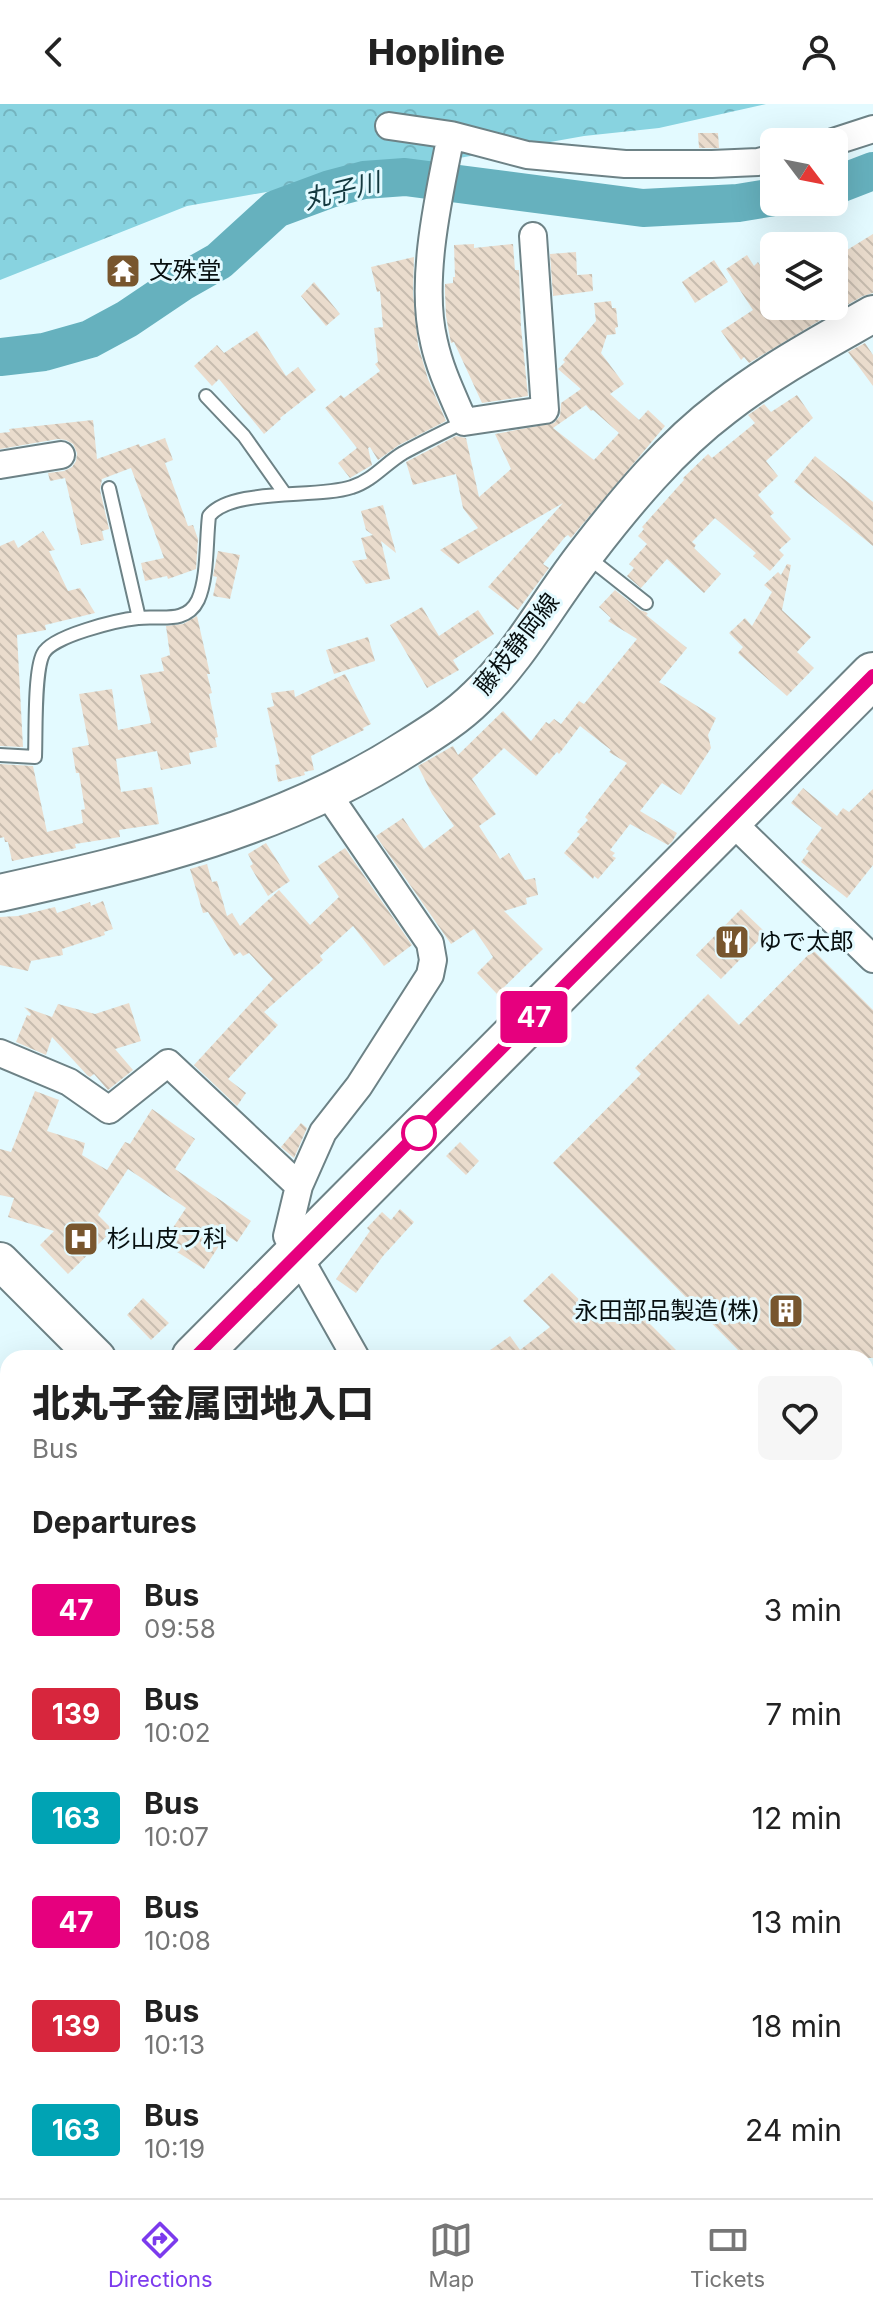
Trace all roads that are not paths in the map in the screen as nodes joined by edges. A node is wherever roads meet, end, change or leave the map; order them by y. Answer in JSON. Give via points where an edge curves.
{"nodes":[{"id":1,"x":389,"y":126,"type":"dead end"},
{"id":2,"x":873,"y":129,"type":"edge"},
{"id":3,"x":848,"y":137,"type":"edge"},
{"id":4,"x":450,"y":138,"type":"junction"},
{"id":5,"x":760,"y":162,"type":"edge"},
{"id":6,"x":533,"y":236,"type":"dead end"},
{"id":7,"x":873,"y":314,"type":"edge"},
{"id":8,"x":206,"y":396,"type":"dead end"},
{"id":9,"x":464,"y":422,"type":"junction"},
{"id":10,"x":61,"y":455,"type":"dead end"},
{"id":11,"x":0,"y":465,"type":"edge"},
{"id":12,"x":109,"y":488,"type":"dead end"},
{"id":13,"x":285,"y":494,"type":"junction"},
{"id":14,"x":584,"y":555,"type":"junction"},
{"id":15,"x":646,"y":603,"type":"dead end"},
{"id":16,"x":139,"y":618,"type":"junction"},
{"id":17,"x":873,"y":675,"type":"edge"},
{"id":18,"x":0,"y":755,"type":"edge"},
{"id":19,"x":327,"y":793,"type":"junction"},
{"id":20,"x":730,"y":820,"type":"junction"},
{"id":21,"x":0,"y":893,"type":"edge"},
{"id":22,"x":873,"y":959,"type":"edge"},
{"id":23,"x":0,"y":1053,"type":"edge"},
{"id":24,"x":299,"y":1186,"type":"junction"},
{"id":25,"x":297,"y":1255,"type":"junction"},
{"id":26,"x":0,"y":1261,"type":"edge"},
{"id":27,"x":89,"y":1350,"type":"edge"},
{"id":28,"x":202,"y":1350,"type":"edge"},
{"id":29,"x":351,"y":1350,"type":"edge"}],
"edges":[{"from":1,"to":4,"type":"street"},
{"from":2,"to":3,"type":"street"},
{"from":4,"to":5,"type":"street","via":[[527,155],[625,164]]},
{"from":4,"to":9,"type":"street","via":[[436,211],[429,313],[434,342]]},
{"from":6,"to":9,"type":"street","via":[[545,410]]},
{"from":7,"to":14,"type":"main road","name":"藤枝静岡線","via":[[723,408],[639,489]]},
{"from":8,"to":13,"type":"lane","via":[[244,436]]},
{"from":9,"to":13,"type":"lane","via":[[401,454],[353,487]]},
{"from":10,"to":11,"type":"street"},
{"from":12,"to":16,"type":"lane"},
{"from":13,"to":16,"type":"lane","via":[[215,508],[209,516],[197,602],[172,619]]},
{"from":14,"to":15,"type":"lane"},
{"from":14,"to":19,"type":"main road","name":"藤枝静岡線","via":[[477,698],[392,758]]},
{"from":16,"to":18,"type":"lane","via":[[47,647],[39,674],[35,757]]},
{"from":17,"to":20,"type":"highway"},
{"from":19,"to":21,"type":"main road","name":"藤枝静岡線","via":[[187,848]]},
{"from":19,"to":24,"type":"street","via":[[430,943],[433,960],[430,975],[323,1132]]},
{"from":20,"to":22,"type":"street"},
{"from":20,"to":25,"type":"highway"},
{"from":23,"to":24,"type":"street","via":[[69,1082],[109,1110],[168,1063]]},
{"from":24,"to":25,"type":"street","via":[[287,1236]]},
{"from":25,"to":28,"type":"highway"},
{"from":25,"to":29,"type":"street"},
{"from":26,"to":27,"type":"main road"}]}
